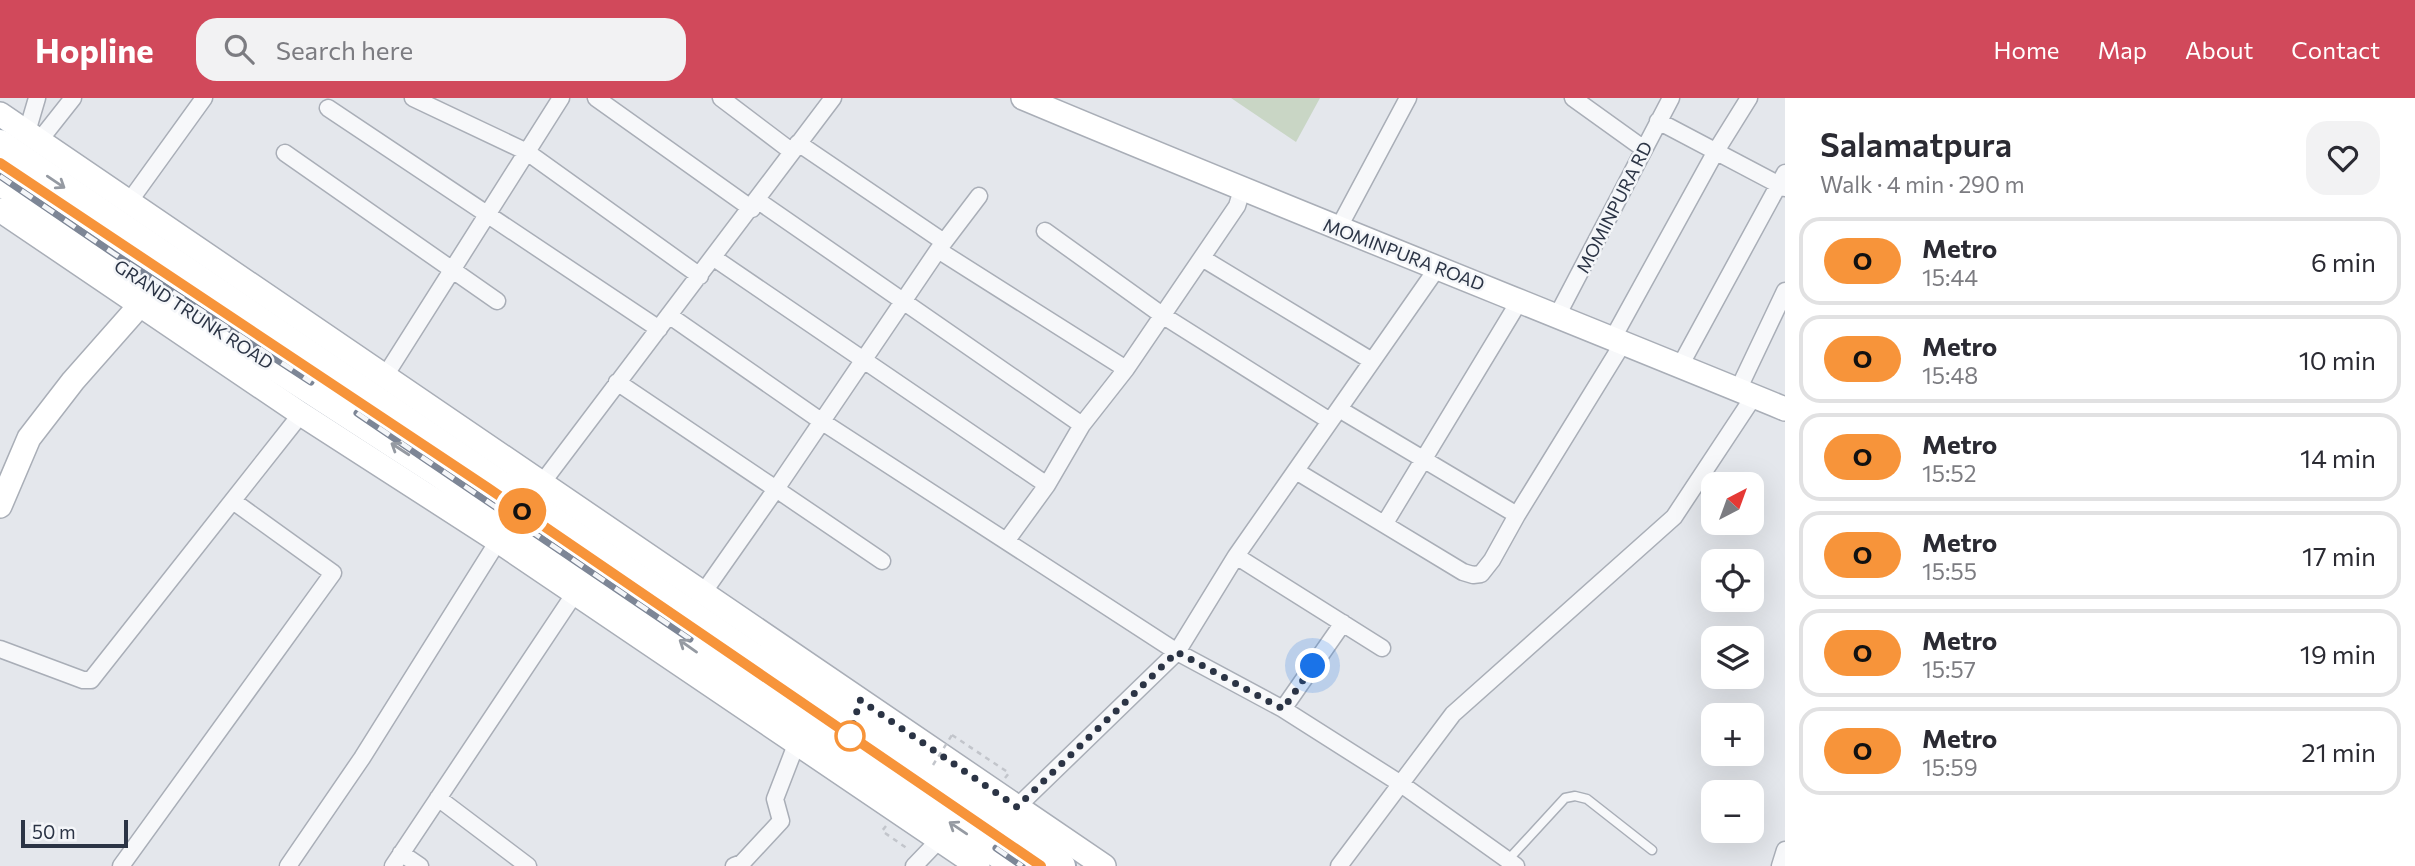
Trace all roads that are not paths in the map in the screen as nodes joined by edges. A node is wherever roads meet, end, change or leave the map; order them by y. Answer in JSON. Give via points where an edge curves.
{"nodes":[{"id":1,"x":37,"y":98,"type":"edge"},
{"id":2,"x":72,"y":98,"type":"edge"},
{"id":3,"x":412,"y":98,"type":"edge"},
{"id":4,"x":561,"y":98,"type":"edge"},
{"id":5,"x":596,"y":98,"type":"edge"},
{"id":6,"x":720,"y":98,"type":"edge"},
{"id":7,"x":834,"y":98,"type":"edge"},
{"id":8,"x":1023,"y":98,"type":"edge"},
{"id":9,"x":1408,"y":98,"type":"edge"},
{"id":10,"x":1573,"y":98,"type":"edge"},
{"id":11,"x":1671,"y":98,"type":"edge"},
{"id":12,"x":1749,"y":98,"type":"edge"},
{"id":13,"x":196,"y":101,"type":"edge"},
{"id":14,"x":328,"y":108,"type":"dead end"},
{"id":15,"x":0,"y":114,"type":"edge"},
{"id":16,"x":1658,"y":121,"type":"junction"},
{"id":17,"x":33,"y":137,"type":"junction"},
{"id":18,"x":0,"y":143,"type":"edge"},
{"id":19,"x":795,"y":147,"type":"junction"},
{"id":20,"x":1644,"y":149,"type":"junction"},
{"id":21,"x":1716,"y":151,"type":"junction"},
{"id":22,"x":527,"y":152,"type":"junction"},
{"id":23,"x":285,"y":153,"type":"dead end"},
{"id":24,"x":0,"y":182,"type":"edge"},
{"id":25,"x":1783,"y":182,"type":"edge"},
{"id":26,"x":1242,"y":190,"type":"junction"},
{"id":27,"x":979,"y":196,"type":"dead end"},
{"id":28,"x":129,"y":202,"type":"junction"},
{"id":29,"x":754,"y":204,"type":"junction"},
{"id":30,"x":488,"y":213,"type":"junction"},
{"id":31,"x":1,"y":214,"type":"edge"},
{"id":32,"x":1338,"y":229,"type":"junction"},
{"id":33,"x":1045,"y":231,"type":"dead end"},
{"id":34,"x":941,"y":246,"type":"junction"},
{"id":35,"x":714,"y":258,"type":"junction"},
{"id":36,"x":1202,"y":258,"type":"junction"},
{"id":37,"x":1438,"y":267,"type":"junction"},
{"id":38,"x":452,"y":271,"type":"junction"},
{"id":39,"x":700,"y":276,"type":"junction"},
{"id":40,"x":1785,"y":290,"type":"edge"},
{"id":41,"x":147,"y":297,"type":"junction"},
{"id":42,"x":1520,"y":300,"type":"junction"},
{"id":43,"x":497,"y":301,"type":"dead end"},
{"id":44,"x":905,"y":302,"type":"junction"},
{"id":45,"x":1162,"y":315,"type":"junction"},
{"id":46,"x":1558,"y":316,"type":"junction"},
{"id":47,"x":665,"y":323,"type":"junction"},
{"id":48,"x":1618,"y":340,"type":"junction"},
{"id":49,"x":865,"y":360,"type":"junction"},
{"id":50,"x":1372,"y":361,"type":"junction"},
{"id":51,"x":1680,"y":366,"type":"junction"},
{"id":52,"x":1126,"y":369,"type":"junction"},
{"id":53,"x":385,"y":376,"type":"junction"},
{"id":54,"x":617,"y":382,"type":"junction"},
{"id":55,"x":1746,"y":393,"type":"junction"},
{"id":56,"x":1785,"y":409,"type":"edge"},
{"id":57,"x":300,"y":414,"type":"junction"},
{"id":58,"x":1335,"y":415,"type":"junction"},
{"id":59,"x":821,"y":421,"type":"junction"},
{"id":60,"x":1082,"y":425,"type":"junction"},
{"id":61,"x":451,"y":450,"type":"junction"},
{"id":62,"x":1423,"y":458,"type":"junction"},
{"id":63,"x":1296,"y":471,"type":"junction"},
{"id":64,"x":436,"y":472,"type":"junction"},
{"id":65,"x":542,"y":483,"type":"junction"},
{"id":66,"x":1048,"y":485,"type":"junction"},
{"id":67,"x":776,"y":489,"type":"junction"},
{"id":68,"x":233,"y":501,"type":"junction"},
{"id":69,"x":0,"y":506,"type":"edge"},
{"id":70,"x":1517,"y":515,"type":"junction"},
{"id":71,"x":1385,"y":523,"type":"junction"},
{"id":72,"x":1007,"y":540,"type":"junction"},
{"id":73,"x":498,"y":541,"type":"junction"},
{"id":74,"x":1236,"y":556,"type":"junction"},
{"id":75,"x":882,"y":561,"type":"dead end"},
{"id":76,"x":575,"y":593,"type":"junction"},
{"id":77,"x":704,"y":593,"type":"junction"},
{"id":78,"x":1343,"y":623,"type":"junction"},
{"id":79,"x":1382,"y":648,"type":"dead end"},
{"id":80,"x":0,"y":649,"type":"edge"},
{"id":81,"x":1177,"y":652,"type":"junction"},
{"id":82,"x":1283,"y":709,"type":"junction"},
{"id":83,"x":797,"y":742,"type":"junction"},
{"id":84,"x":1401,"y":784,"type":"junction"},
{"id":85,"x":438,"y":798,"type":"junction"},
{"id":86,"x":1017,"y":807,"type":"junction"},
{"id":87,"x":940,"y":839,"type":"junction"},
{"id":88,"x":1652,"y":850,"type":"dead end"},
{"id":89,"x":1785,"y":850,"type":"edge"},
{"id":90,"x":914,"y":859,"type":"edge"},
{"id":91,"x":397,"y":860,"type":"edge"},
{"id":92,"x":1509,"y":864,"type":"edge"},
{"id":93,"x":121,"y":866,"type":"edge"},
{"id":94,"x":288,"y":866,"type":"edge"},
{"id":95,"x":420,"y":866,"type":"edge"},
{"id":96,"x":528,"y":866,"type":"edge"},
{"id":97,"x":736,"y":866,"type":"edge"},
{"id":98,"x":978,"y":866,"type":"edge"},
{"id":99,"x":1015,"y":866,"type":"edge"},
{"id":100,"x":1062,"y":866,"type":"edge"},
{"id":101,"x":1104,"y":866,"type":"edge"},
{"id":102,"x":1339,"y":866,"type":"edge"},
{"id":103,"x":1780,"y":866,"type":"edge"}],
"edges":[{"from":1,"to":17,"type":"street"},
{"from":2,"to":17,"type":"street"},
{"from":3,"to":22,"type":"street"},
{"from":4,"to":22,"type":"street"},
{"from":5,"to":29,"type":"street"},
{"from":6,"to":19,"type":"street"},
{"from":7,"to":19,"type":"street"},
{"from":8,"to":26,"type":"street","name":"MOMINPURA ROAD"},
{"from":9,"to":32,"type":"street"},
{"from":10,"to":20,"type":"street"},
{"from":11,"to":16,"type":"street","name":"MOMINPURA RD"},
{"from":12,"to":21,"type":"street"},
{"from":13,"to":28,"type":"street"},
{"from":14,"to":30,"type":"street"},
{"from":15,"to":17,"type":"street"},
{"from":16,"to":20,"type":"street","name":"MOMINPURA RD"},
{"from":16,"to":21,"type":"street"},
{"from":17,"to":28,"type":"street"},
{"from":18,"to":61,"type":"main road","name":"GRAND TRUNK ROAD","one_way":true},
{"from":19,"to":29,"type":"street"},
{"from":19,"to":34,"type":"street"},
{"from":20,"to":46,"type":"street","name":"MOMINPURA RD"},
{"from":21,"to":25,"type":"street"},
{"from":21,"to":48,"type":"street"},
{"from":22,"to":30,"type":"street"},
{"from":22,"to":39,"type":"street"},
{"from":23,"to":38,"type":"street"},
{"from":24,"to":41,"type":"main road","name":"GRAND TRUNK ROAD"},
{"from":25,"to":51,"type":"street"},
{"from":26,"to":32,"type":"street","name":"MOMINPURA ROAD"},
{"from":26,"to":36,"type":"street","via":[[1237,206]]},
{"from":27,"to":34,"type":"street"},
{"from":28,"to":53,"type":"street"},
{"from":29,"to":35,"type":"street"},
{"from":29,"to":44,"type":"street"},
{"from":30,"to":38,"type":"street"},
{"from":30,"to":47,"type":"street"},
{"from":31,"to":41,"type":"street"},
{"from":32,"to":37,"type":"street","name":"MOMINPURA ROAD"},
{"from":33,"to":45,"type":"street"},
{"from":34,"to":44,"type":"street"},
{"from":34,"to":52,"type":"street"},
{"from":35,"to":39,"type":"street"},
{"from":35,"to":49,"type":"street"},
{"from":36,"to":45,"type":"street"},
{"from":36,"to":50,"type":"street"},
{"from":37,"to":42,"type":"street","name":"MOMINPURA ROAD"},
{"from":37,"to":50,"type":"street"},
{"from":38,"to":43,"type":"street"},
{"from":38,"to":53,"type":"street"},
{"from":39,"to":47,"type":"street"},
{"from":40,"to":55,"type":"street"},
{"from":41,"to":57,"type":"street"},
{"from":64,"to":41,"type":"main road","name":"GRAND TRUNK ROAD","one_way":true},
{"from":41,"to":69,"type":"street","via":[[29,438]]},
{"from":42,"to":46,"type":"street","name":"MOMINPURA ROAD"},
{"from":42,"to":62,"type":"street"},
{"from":44,"to":49,"type":"street"},
{"from":44,"to":60,"type":"street"},
{"from":45,"to":52,"type":"street"},
{"from":45,"to":58,"type":"street"},
{"from":46,"to":48,"type":"street","name":"MOMINPURA ROAD"},
{"from":47,"to":54,"type":"street"},
{"from":47,"to":59,"type":"street"},
{"from":48,"to":51,"type":"street","name":"MOMINPURA ROAD"},
{"from":48,"to":70,"type":"street"},
{"from":49,"to":59,"type":"street"},
{"from":49,"to":66,"type":"street"},
{"from":50,"to":58,"type":"street"},
{"from":51,"to":55,"type":"street","name":"MOMINPURA ROAD"},
{"from":52,"to":60,"type":"street"},
{"from":53,"to":65,"type":"street"},
{"from":54,"to":65,"type":"street"},
{"from":54,"to":67,"type":"street"},
{"from":55,"to":56,"type":"street","name":"MOMINPURA ROAD"},
{"from":55,"to":84,"type":"street","via":[[1674,517],[1453,714]]},
{"from":57,"to":68,"type":"street"},
{"from":57,"to":73,"type":"street"},
{"from":58,"to":62,"type":"street"},
{"from":58,"to":63,"type":"street"},
{"from":59,"to":67,"type":"street"},
{"from":59,"to":72,"type":"street"},
{"from":60,"to":66,"type":"street"},
{"from":61,"to":64,"type":"main road"},
{"from":61,"to":100,"type":"main road","name":"GRAND TRUNK ROAD"},
{"from":62,"to":70,"type":"street"},
{"from":62,"to":71,"type":"street"},
{"from":63,"to":71,"type":"street"},
{"from":63,"to":74,"type":"street"},
{"from":99,"to":64,"type":"main road","name":"GRAND TRUNK ROAD","one_way":true},
{"from":65,"to":77,"type":"street"},
{"from":66,"to":72,"type":"street"},
{"from":67,"to":75,"type":"street"},
{"from":67,"to":77,"type":"street"},
{"from":68,"to":80,"type":"street","via":[[91,680]]},
{"from":68,"to":93,"type":"street","via":[[332,573]]},
{"from":70,"to":71,"type":"street","via":[[1487,568],[1473,575]]},
{"from":72,"to":81,"type":"street"},
{"from":73,"to":76,"type":"street"},
{"from":73,"to":94,"type":"street","via":[[362,758]]},
{"from":74,"to":78,"type":"street"},
{"from":74,"to":81,"type":"street"},
{"from":76,"to":83,"type":"street"},
{"from":76,"to":85,"type":"street"},
{"from":77,"to":86,"type":"street"},
{"from":78,"to":79,"type":"street"},
{"from":78,"to":82,"type":"street"},
{"from":81,"to":82,"type":"street"},
{"from":81,"to":86,"type":"street"},
{"from":82,"to":84,"type":"street"},
{"from":83,"to":87,"type":"street"},
{"from":83,"to":97,"type":"street","via":[[775,799],[781,821]]},
{"from":84,"to":92,"type":"street"},
{"from":84,"to":102,"type":"street"},
{"from":85,"to":91,"type":"street"},
{"from":85,"to":96,"type":"street"},
{"from":86,"to":101,"type":"street"},
{"from":87,"to":90,"type":"street"},
{"from":87,"to":98,"type":"street"},
{"from":88,"to":92,"type":"lane","via":[[1587,799],[1575,796],[1565,798]]},
{"from":89,"to":103,"type":"street"},
{"from":91,"to":95,"type":"street"}]}
